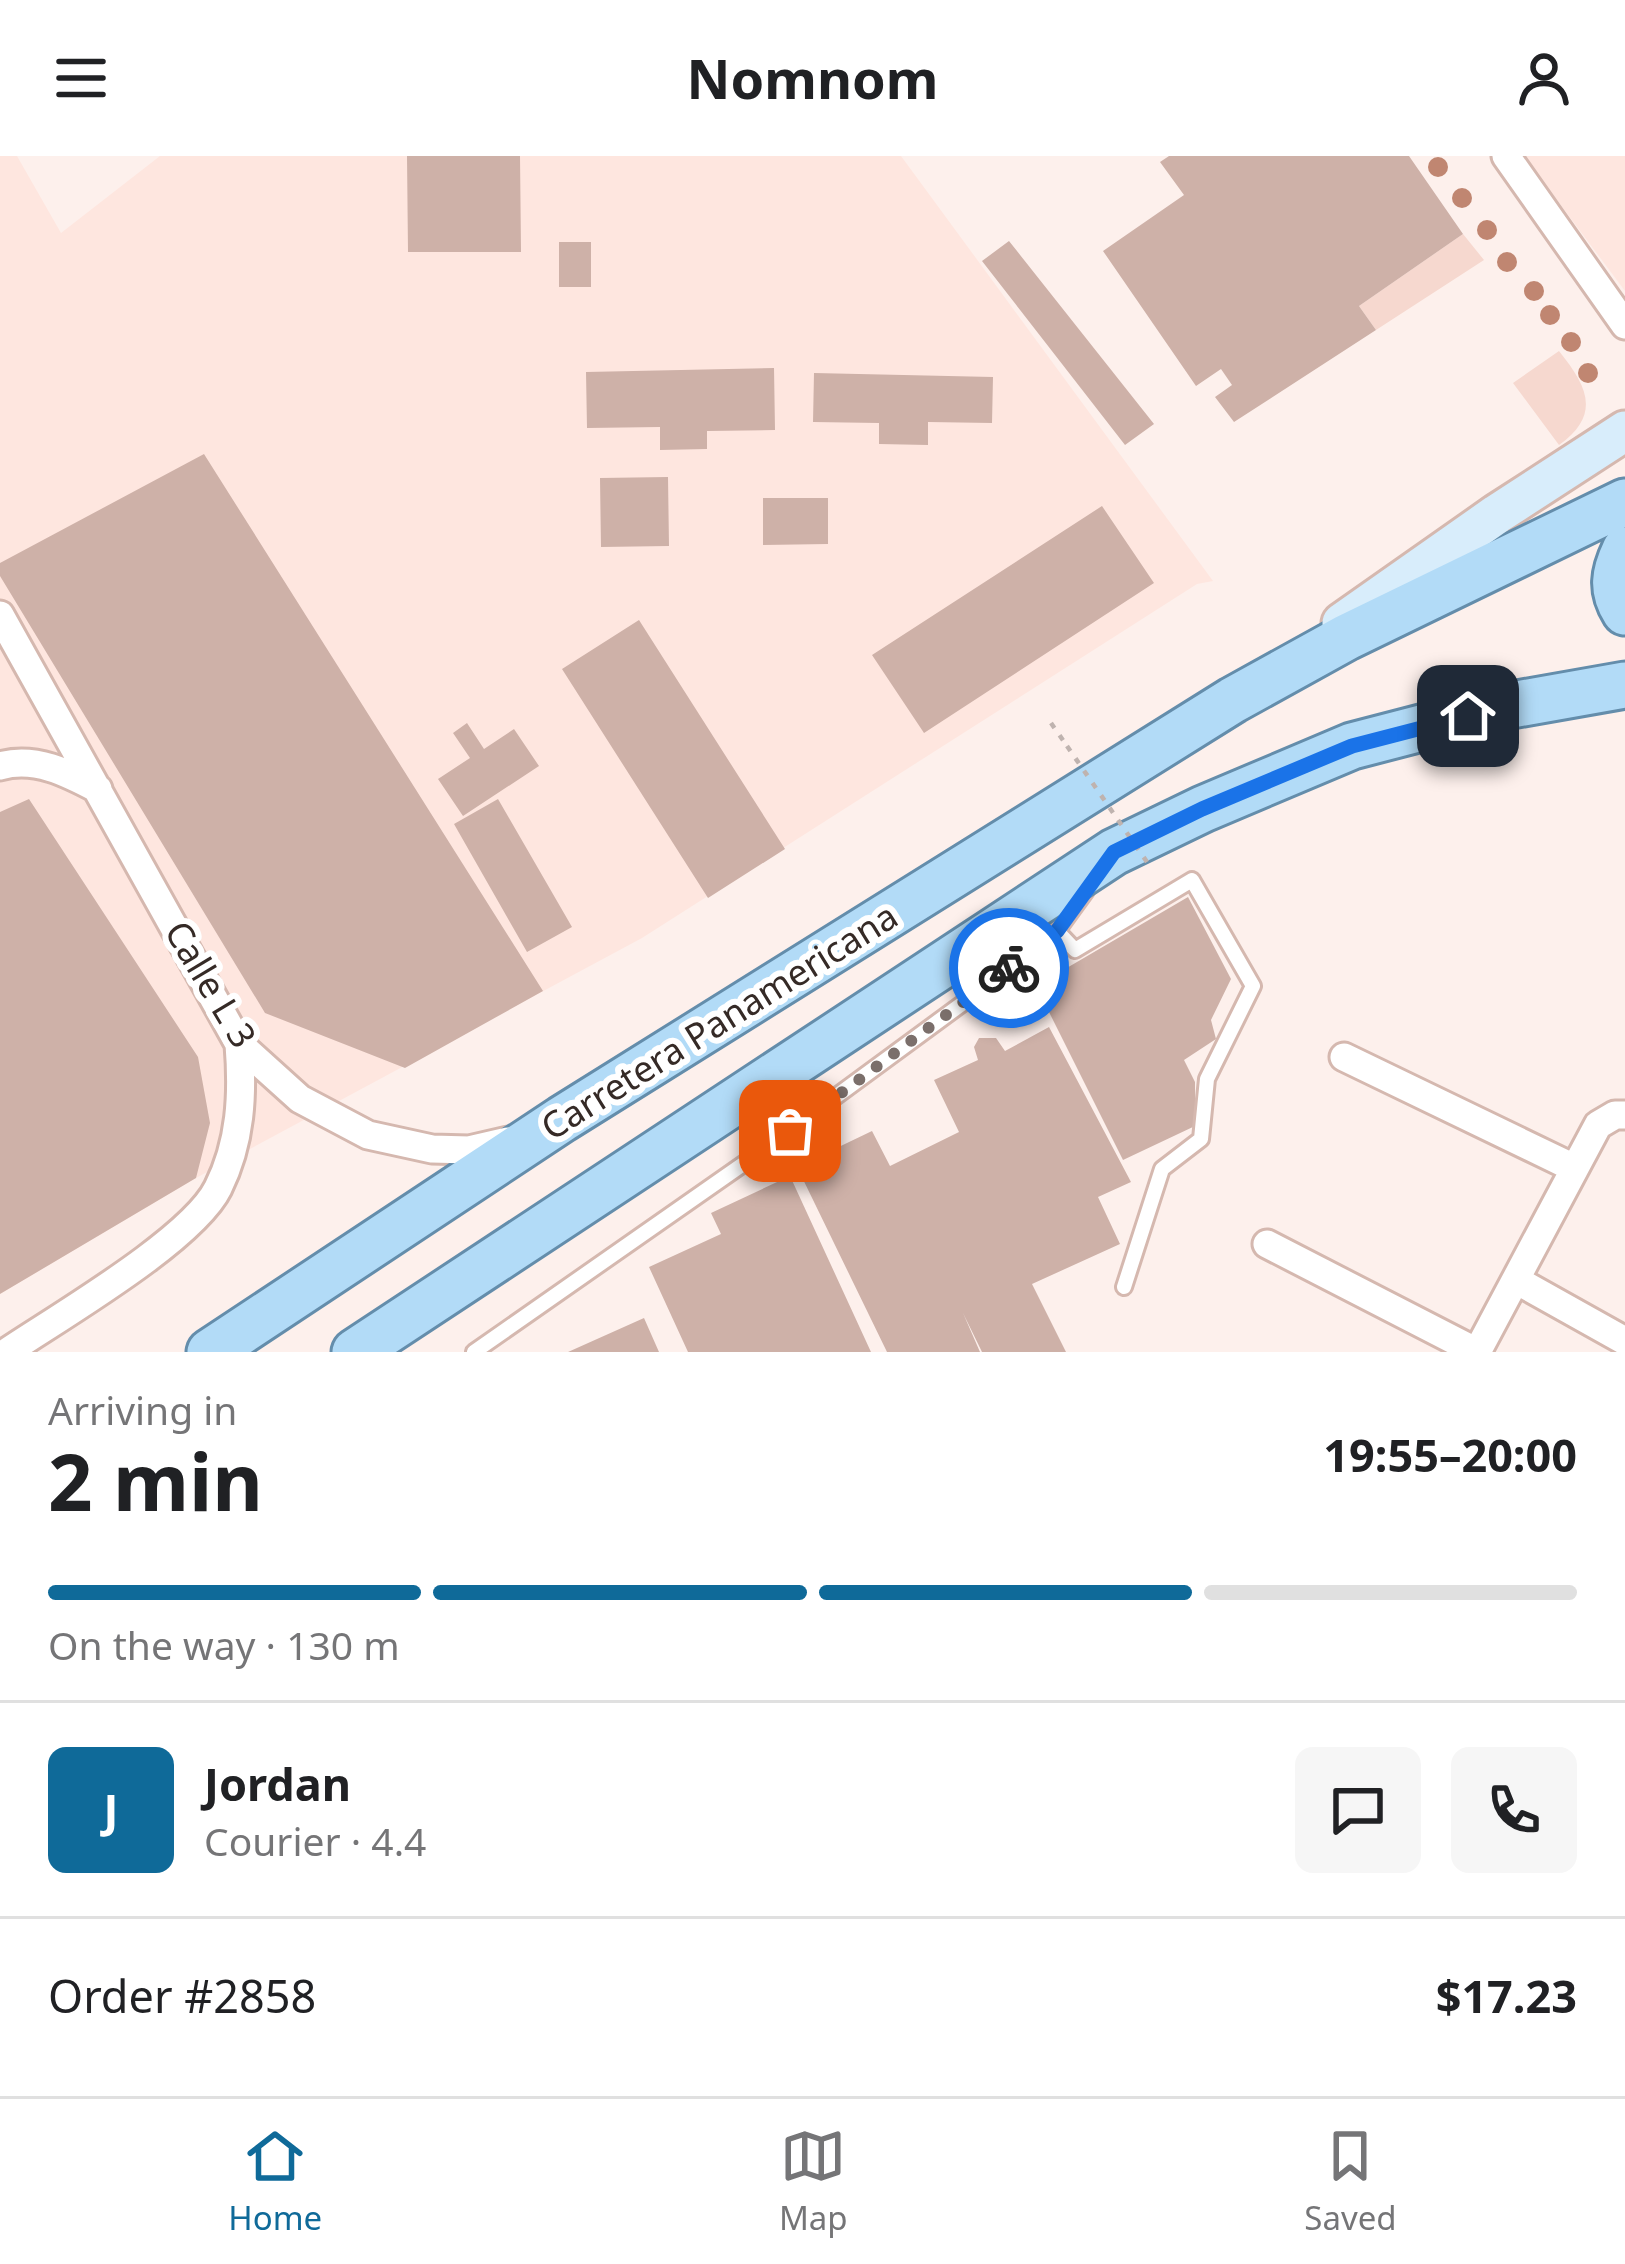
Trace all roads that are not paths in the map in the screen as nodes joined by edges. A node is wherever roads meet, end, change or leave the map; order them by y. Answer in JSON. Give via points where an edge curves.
{"nodes":[{"id":1,"x":1506,"y":156,"type":"edge"},
{"id":2,"x":1625,"y":325,"type":"edge"},
{"id":3,"x":1618,"y":430,"type":"edge"},
{"id":4,"x":1625,"y":502,"type":"edge"},
{"id":5,"x":1625,"y":550,"type":"edge"},
{"id":6,"x":1625,"y":612,"type":"edge"},
{"id":7,"x":0,"y":614,"type":"edge"},
{"id":8,"x":1625,"y":685,"type":"edge"},
{"id":9,"x":1233,"y":700,"type":"junction"},
{"id":10,"x":0,"y":766,"type":"edge"},
{"id":11,"x":101,"y":791,"type":"junction"},
{"id":12,"x":1131,"y":857,"type":"junction"},
{"id":13,"x":1192,"y":880,"type":"junction"},
{"id":14,"x":1057,"y":931,"type":"junction"},
{"id":15,"x":1214,"y":935,"type":"dead end"},
{"id":16,"x":239,"y":1043,"type":"junction"},
{"id":17,"x":1344,"y":1057,"type":"dead end"},
{"id":18,"x":1620,"y":1115,"type":"edge"},
{"id":19,"x":562,"y":1119,"type":"junction"},
{"id":20,"x":1574,"y":1168,"type":"junction"},
{"id":21,"x":1267,"y":1244,"type":"dead end"},
{"id":22,"x":1516,"y":1280,"type":"junction"},
{"id":23,"x":1124,"y":1287,"type":"dead end"},
{"id":24,"x":1625,"y":1340,"type":"edge"},
{"id":25,"x":7,"y":1352,"type":"edge"},
{"id":26,"x":210,"y":1352,"type":"edge"},
{"id":27,"x":355,"y":1352,"type":"edge"},
{"id":28,"x":474,"y":1352,"type":"edge"},
{"id":29,"x":1477,"y":1352,"type":"edge"}],
"edges":[{"from":1,"to":2,"type":"street"},
{"from":3,"to":9,"type":"street","name":"Carretera Panamericana"},
{"from":4,"to":9,"type":"main road","name":"Carretera Panamericana"},
{"from":5,"to":6,"type":"main road","via":[[1615,597]]},
{"from":7,"to":11,"type":"street","name":"Calle L 3"},
{"from":8,"to":12,"type":"main road","name":"Carretera Panamericana","via":[[1352,746],[1202,809]]},
{"from":9,"to":19,"type":"main road","name":"Carretera Panamericana"},
{"from":10,"to":11,"type":"street","via":[[58,767]]},
{"from":11,"to":16,"type":"street","name":"Calle L 3"},
{"from":12,"to":14,"type":"lane"},
{"from":12,"to":27,"type":"main road","name":"Carretera Panamericana"},
{"from":13,"to":14,"type":"lane","via":[[1075,950]]},
{"from":13,"to":15,"type":"lane"},
{"from":13,"to":23,"type":"lane","via":[[1253,986],[1207,1079],[1201,1139],[1162,1168]]},
{"from":14,"to":28,"type":"lane"},
{"from":16,"to":19,"type":"street","name":"Calle L 3","via":[[332,1119],[399,1143],[469,1150]]},
{"from":16,"to":25,"type":"street","via":[[243,1097],[216,1193],[168,1243]]},
{"from":17,"to":20,"type":"street"},
{"from":18,"to":20,"type":"street","via":[[1598,1125]]},
{"from":19,"to":26,"type":"main road","name":"Carretera Panamericana"},
{"from":20,"to":22,"type":"street"},
{"from":21,"to":29,"type":"street"},
{"from":22,"to":24,"type":"street"},
{"from":22,"to":29,"type":"street"}]}
